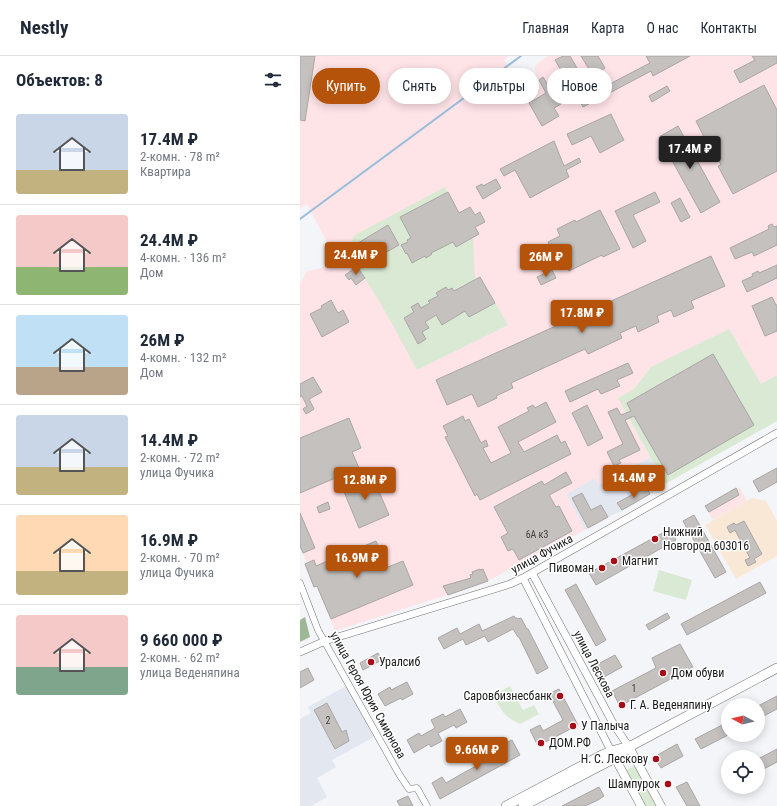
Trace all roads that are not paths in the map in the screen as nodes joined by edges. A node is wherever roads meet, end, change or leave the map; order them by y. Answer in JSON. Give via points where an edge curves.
{"nodes":[{"id":1,"x":777,"y":433,"type":"edge"},
{"id":2,"x":532,"y":573,"type":"junction"},
{"id":3,"x":523,"y":578,"type":"junction"},
{"id":4,"x":300,"y":584,"type":"edge"},
{"id":5,"x":326,"y":642,"type":"junction"},
{"id":6,"x":300,"y":652,"type":"edge"},
{"id":7,"x":777,"y":668,"type":"edge"},
{"id":8,"x":629,"y":747,"type":"junction"},
{"id":9,"x":613,"y":754,"type":"junction"},
{"id":10,"x":427,"y":806,"type":"edge"},
{"id":11,"x":506,"y":806,"type":"edge"},
{"id":12,"x":524,"y":806,"type":"edge"},
{"id":13,"x":640,"y":806,"type":"edge"},
{"id":14,"x":661,"y":806,"type":"edge"}],
"edges":[{"from":1,"to":2,"type":"street","name":"улица Фучика"},
{"from":2,"to":3,"type":"street","name":"улица Фучика"},
{"from":2,"to":8,"type":"street","name":"улица Лескова","via":[[614,725]]},
{"from":3,"to":5,"type":"street","name":"улица Фучика"},
{"from":3,"to":9,"type":"street","name":"улица Лескова"},
{"from":4,"to":5,"type":"street","name":"улица Героя Юрия Смирнова","via":[[318,630]]},
{"from":5,"to":6,"type":"street","name":"улица Фучика"},
{"from":5,"to":10,"type":"street","name":"улица Героя Юрия Смирнова","via":[[404,782],[409,789],[417,788]]},
{"from":7,"to":8,"type":"main road"},
{"from":8,"to":9,"type":"main road"},
{"from":8,"to":14,"type":"main road","name":"улица Лескова"},
{"from":9,"to":11,"type":"main road"},
{"from":9,"to":12,"type":"main road"},
{"from":9,"to":13,"type":"main road","name":"улица Лескова"}]}
